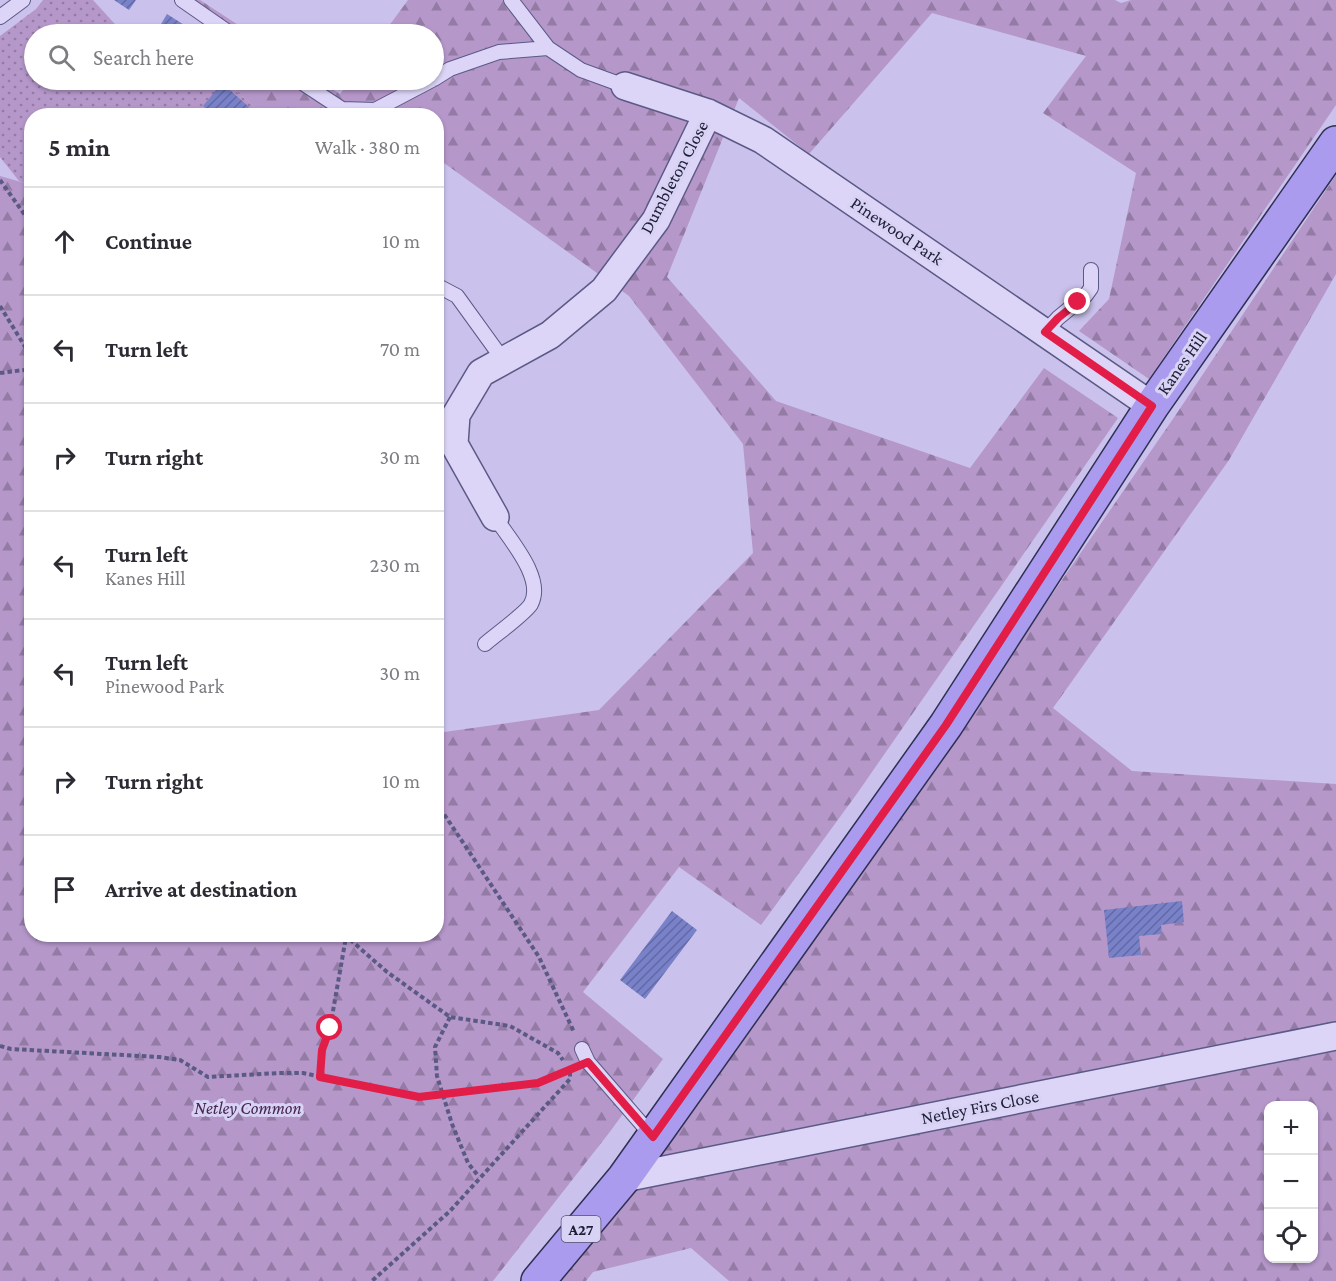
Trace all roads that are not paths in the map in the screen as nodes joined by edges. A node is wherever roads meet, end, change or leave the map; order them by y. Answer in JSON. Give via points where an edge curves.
{"nodes":[{"id":1,"x":23,"y":0,"type":"edge"},
{"id":2,"x":182,"y":0,"type":"edge"},
{"id":3,"x":511,"y":0,"type":"edge"},
{"id":4,"x":0,"y":17,"type":"edge"},
{"id":5,"x":217,"y":24,"type":"edge"},
{"id":6,"x":549,"y":48,"type":"junction"},
{"id":7,"x":444,"y":73,"type":"edge"},
{"id":8,"x":625,"y":86,"type":"joint"},
{"id":9,"x":313,"y":90,"type":"edge"},
{"id":10,"x":412,"y":90,"type":"edge"},
{"id":11,"x":340,"y":108,"type":"edge"},
{"id":12,"x":379,"y":108,"type":"edge"},
{"id":13,"x":708,"y":113,"type":"junction"},
{"id":14,"x":1336,"y":143,"type":"edge"},
{"id":15,"x":1090,"y":270,"type":"dead end"},
{"id":16,"x":444,"y":289,"type":"edge"},
{"id":17,"x":1045,"y":332,"type":"junction"},
{"id":18,"x":504,"y":361,"type":"junction"},
{"id":19,"x":1152,"y":406,"type":"junction"},
{"id":20,"x":445,"y":445,"type":"edge"},
{"id":21,"x":495,"y":517,"type":"joint"},
{"id":22,"x":485,"y":644,"type":"dead end"},
{"id":23,"x":1336,"y":1036,"type":"edge"},
{"id":24,"x":582,"y":1049,"type":"road end"},
{"id":25,"x":653,"y":1137,"type":"junction"},
{"id":26,"x":624,"y":1178,"type":"junction"},
{"id":27,"x":538,"y":1281,"type":"edge"}],
"edges":[{"from":1,"to":4,"type":"lane"},
{"from":2,"to":5,"type":"lane"},
{"from":3,"to":6,"type":"lane"},
{"from":6,"to":7,"type":"lane","via":[[499,52]]},
{"from":6,"to":8,"type":"lane","via":[[581,70]]},
{"from":8,"to":13,"type":"street","name":"Pinewood Park"},
{"from":9,"to":11,"type":"lane"},
{"from":10,"to":12,"type":"lane"},
{"from":13,"to":17,"type":"street","name":"Pinewood Park","via":[[763,140]]},
{"from":13,"to":18,"type":"street","name":"Dumbleton Close","via":[[656,220],[604,290],[550,335]]},
{"from":14,"to":19,"type":"main road","name":"Kanes Hill","number":"A27"},
{"from":15,"to":17,"type":"lane","via":[[1091,288],[1086,295]]},
{"from":16,"to":18,"type":"lane","via":[[457,296]]},
{"from":17,"to":19,"type":"street","name":"Pinewood Park"},
{"from":18,"to":20,"type":"street","name":"Dumbleton Close","via":[[481,373],[456,415]]},
{"from":19,"to":25,"type":"main road","name":"Kanes Hill","number":"A27","via":[[946,725]]},
{"from":20,"to":21,"type":"street","name":"Dumbleton Close"},
{"from":21,"to":22,"type":"lane","via":[[532,575],[534,589],[530,605]]},
{"from":23,"to":26,"type":"street","name":"Netley Firs Close"},
{"from":24,"to":25,"type":"lane","via":[[588,1062]]},
{"from":25,"to":26,"type":"main road","name":"Kanes Hill","number":"A27"},
{"from":26,"to":27,"type":"main road","number":"A27"}]}
